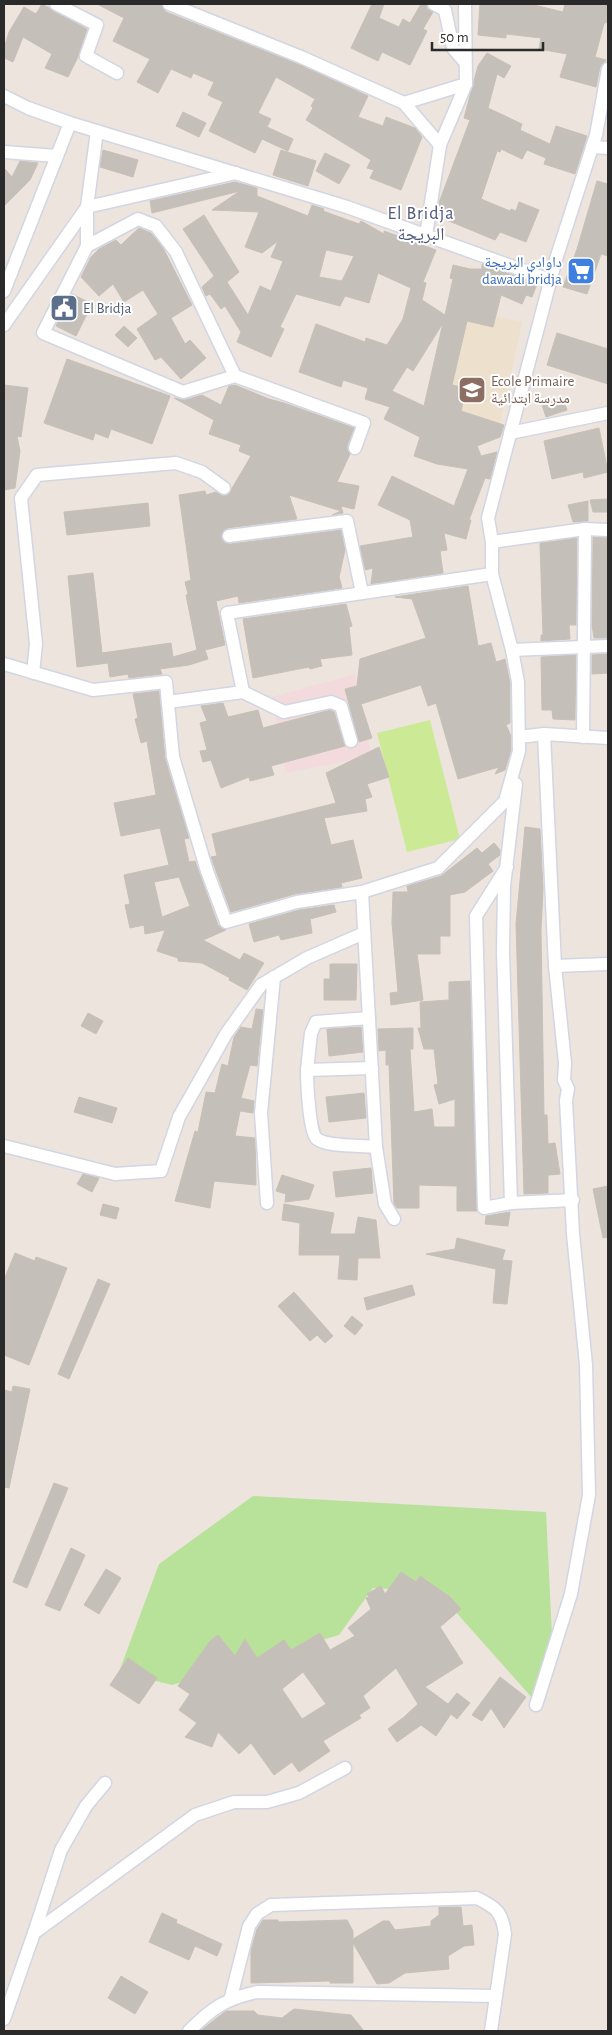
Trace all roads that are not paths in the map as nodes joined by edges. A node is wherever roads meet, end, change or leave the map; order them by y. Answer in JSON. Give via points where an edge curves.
{"nodes":[{"id":1,"x":56,"y":4,"type":"edge"},
{"id":2,"x":169,"y":4,"type":"edge"},
{"id":3,"x":434,"y":4,"type":"edge"},
{"id":4,"x":465,"y":4,"type":"edge"},
{"id":5,"x":466,"y":62,"type":"junction"},
{"id":6,"x":608,"y":69,"type":"edge"},
{"id":7,"x":117,"y":73,"type":"dead end"},
{"id":8,"x":466,"y":84,"type":"junction"},
{"id":9,"x":4,"y":96,"type":"edge"},
{"id":10,"x":404,"y":103,"type":"junction"},
{"id":11,"x":70,"y":123,"type":"junction"},
{"id":12,"x":97,"y":131,"type":"junction"},
{"id":13,"x":440,"y":145,"type":"junction"},
{"id":14,"x":592,"y":147,"type":"junction"},
{"id":15,"x":608,"y":148,"type":"edge"},
{"id":16,"x":4,"y":152,"type":"edge"},
{"id":17,"x":57,"y":156,"type":"junction"},
{"id":18,"x":236,"y":173,"type":"junction"},
{"id":19,"x":87,"y":207,"type":"junction"},
{"id":20,"x":426,"y":235,"type":"junction"},
{"id":21,"x":87,"y":246,"type":"junction"},
{"id":22,"x":550,"y":280,"type":"junction"},
{"id":23,"x":4,"y":291,"type":"edge"},
{"id":24,"x":4,"y":325,"type":"edge"},
{"id":25,"x":235,"y":376,"type":"junction"},
{"id":26,"x":608,"y":413,"type":"edge"},
{"id":27,"x":510,"y":433,"type":"junction"},
{"id":28,"x":355,"y":448,"type":"dead end"},
{"id":29,"x":224,"y":488,"type":"dead end"},
{"id":30,"x":585,"y":529,"type":"junction"},
{"id":31,"x":608,"y":530,"type":"edge"},
{"id":32,"x":228,"y":536,"type":"dead end"},
{"id":33,"x":492,"y":542,"type":"junction"},
{"id":34,"x":492,"y":574,"type":"junction"},
{"id":35,"x":362,"y":593,"type":"junction"},
{"id":36,"x":608,"y":646,"type":"edge"},
{"id":37,"x":585,"y":647,"type":"junction"},
{"id":38,"x":512,"y":650,"type":"junction"},
{"id":39,"x":4,"y":664,"type":"edge"},
{"id":40,"x":34,"y":673,"type":"junction"},
{"id":41,"x":243,"y":692,"type":"junction"},
{"id":42,"x":168,"y":702,"type":"junction"},
{"id":43,"x":544,"y":734,"type":"junction"},
{"id":44,"x":519,"y":737,"type":"junction"},
{"id":45,"x":583,"y":737,"type":"junction"},
{"id":46,"x":608,"y":738,"type":"edge"},
{"id":47,"x":351,"y":741,"type":"dead end"},
{"id":48,"x":519,"y":751,"type":"junction"},
{"id":49,"x":507,"y":867,"type":"junction"},
{"id":50,"x":362,"y":892,"type":"junction"},
{"id":51,"x":364,"y":933,"type":"junction"},
{"id":52,"x":608,"y":964,"type":"edge"},
{"id":53,"x":555,"y":966,"type":"junction"},
{"id":54,"x":274,"y":977,"type":"junction"},
{"id":55,"x":369,"y":1018,"type":"junction"},
{"id":56,"x":372,"y":1068,"type":"junction"},
{"id":57,"x":308,"y":1070,"type":"junction"},
{"id":58,"x":4,"y":1146,"type":"edge"},
{"id":59,"x":376,"y":1146,"type":"junction"},
{"id":60,"x":573,"y":1200,"type":"junction"},
{"id":61,"x":267,"y":1203,"type":"dead end"},
{"id":62,"x":511,"y":1203,"type":"junction"},
{"id":63,"x":394,"y":1219,"type":"dead end"},
{"id":64,"x":536,"y":1705,"type":"dead end"},
{"id":65,"x":345,"y":1768,"type":"dead end"},
{"id":66,"x":105,"y":1783,"type":"dead end"},
{"id":67,"x":34,"y":1933,"type":"junction"},
{"id":68,"x":494,"y":1996,"type":"junction"},
{"id":69,"x":231,"y":1997,"type":"junction"},
{"id":70,"x":4,"y":2020,"type":"edge"},
{"id":71,"x":189,"y":2031,"type":"edge"},
{"id":72,"x":491,"y":2031,"type":"edge"}],
"edges":[{"from":1,"to":7,"type":"street","via":[[97,25],[86,56]]},
{"from":2,"to":10,"type":"street"},
{"from":3,"to":5,"type":"street","via":[[445,10],[454,48]]},
{"from":4,"to":5,"type":"street"},
{"from":5,"to":8,"type":"street"},
{"from":6,"to":14,"type":"street"},
{"from":8,"to":10,"type":"street"},
{"from":8,"to":13,"type":"street"},
{"from":9,"to":11,"type":"street"},
{"from":10,"to":13,"type":"street"},
{"from":11,"to":12,"type":"street"},
{"from":11,"to":17,"type":"street"},
{"from":12,"to":18,"type":"street"},
{"from":12,"to":19,"type":"street"},
{"from":13,"to":20,"type":"street"},
{"from":14,"to":15,"type":"street"},
{"from":14,"to":22,"type":"street"},
{"from":16,"to":17,"type":"street"},
{"from":17,"to":23,"type":"street"},
{"from":18,"to":19,"type":"street"},
{"from":18,"to":20,"type":"street"},
{"from":19,"to":21,"type":"street"},
{"from":19,"to":24,"type":"street"},
{"from":20,"to":22,"type":"street"},
{"from":21,"to":25,"type":"street","via":[[138,219],[156,226],[176,252]]},
{"from":21,"to":25,"type":"street","via":[[43,333],[183,392]]},
{"from":22,"to":27,"type":"street"},
{"from":25,"to":28,"type":"street","via":[[364,423]]},
{"from":26,"to":27,"type":"street"},
{"from":27,"to":33,"type":"street","via":[[488,518]]},
{"from":29,"to":40,"type":"street","via":[[202,472],[176,463],[36,475],[21,498],[36,644]]},
{"from":30,"to":31,"type":"street"},
{"from":30,"to":33,"type":"street"},
{"from":30,"to":37,"type":"street"},
{"from":32,"to":35,"type":"street","via":[[347,521]]},
{"from":33,"to":34,"type":"street"},
{"from":34,"to":35,"type":"street"},
{"from":34,"to":38,"type":"street"},
{"from":35,"to":41,"type":"street","via":[[227,613]]},
{"from":36,"to":37,"type":"street"},
{"from":37,"to":38,"type":"street"},
{"from":37,"to":45,"type":"street"},
{"from":38,"to":44,"type":"street","via":[[518,682]]},
{"from":39,"to":40,"type":"street"},
{"from":40,"to":42,"type":"street","via":[[93,690],[166,682]]},
{"from":41,"to":42,"type":"street"},
{"from":41,"to":47,"type":"street","via":[[284,712],[331,702],[341,706]]},
{"from":42,"to":50,"type":"street","via":[[173,756],[207,871],[226,922],[297,902]]},
{"from":43,"to":44,"type":"street"},
{"from":43,"to":45,"type":"street"},
{"from":43,"to":53,"type":"street"},
{"from":44,"to":48,"type":"street"},
{"from":45,"to":46,"type":"street"},
{"from":48,"to":49,"type":"street"},
{"from":48,"to":50,"type":"street","via":[[505,801],[438,868]]},
{"from":49,"to":62,"type":"street","via":[[503,953]]},
{"from":49,"to":62,"type":"street","via":[[476,916],[484,1208]]},
{"from":50,"to":51,"type":"street"},
{"from":51,"to":54,"type":"street","via":[[307,958]]},
{"from":51,"to":55,"type":"street"},
{"from":52,"to":53,"type":"street"},
{"from":53,"to":60,"type":"street","via":[[564,1080],[568,1090]]},
{"from":54,"to":58,"type":"street","via":[[261,985],[226,1034],[179,1118],[161,1171],[115,1174]]},
{"from":54,"to":61,"type":"street","via":[[262,1113]]},
{"from":55,"to":56,"type":"street"},
{"from":55,"to":57,"type":"street","via":[[316,1022],[311,1033]]},
{"from":56,"to":57,"type":"street"},
{"from":56,"to":59,"type":"street"},
{"from":57,"to":59,"type":"street","via":[[312,1125],[317,1139],[326,1143]]},
{"from":59,"to":63,"type":"street","via":[[385,1204]]},
{"from":60,"to":62,"type":"street"},
{"from":60,"to":64,"type":"street","via":[[573,1234],[586,1364],[589,1495],[571,1594]]},
{"from":65,"to":67,"type":"street","via":[[299,1794],[267,1802],[234,1802],[195,1815]]},
{"from":66,"to":67,"type":"street","via":[[86,1806],[61,1850]]},
{"from":67,"to":70,"type":"street"},
{"from":68,"to":69,"type":"street","via":[[257,1992]]},
{"from":68,"to":69,"type":"street","via":[[505,1934],[503,1919],[495,1908],[477,1898],[271,1905],[257,1914],[249,1926]]},
{"from":68,"to":72,"type":"street"},
{"from":69,"to":71,"type":"street","via":[[206,2014]]}]}
